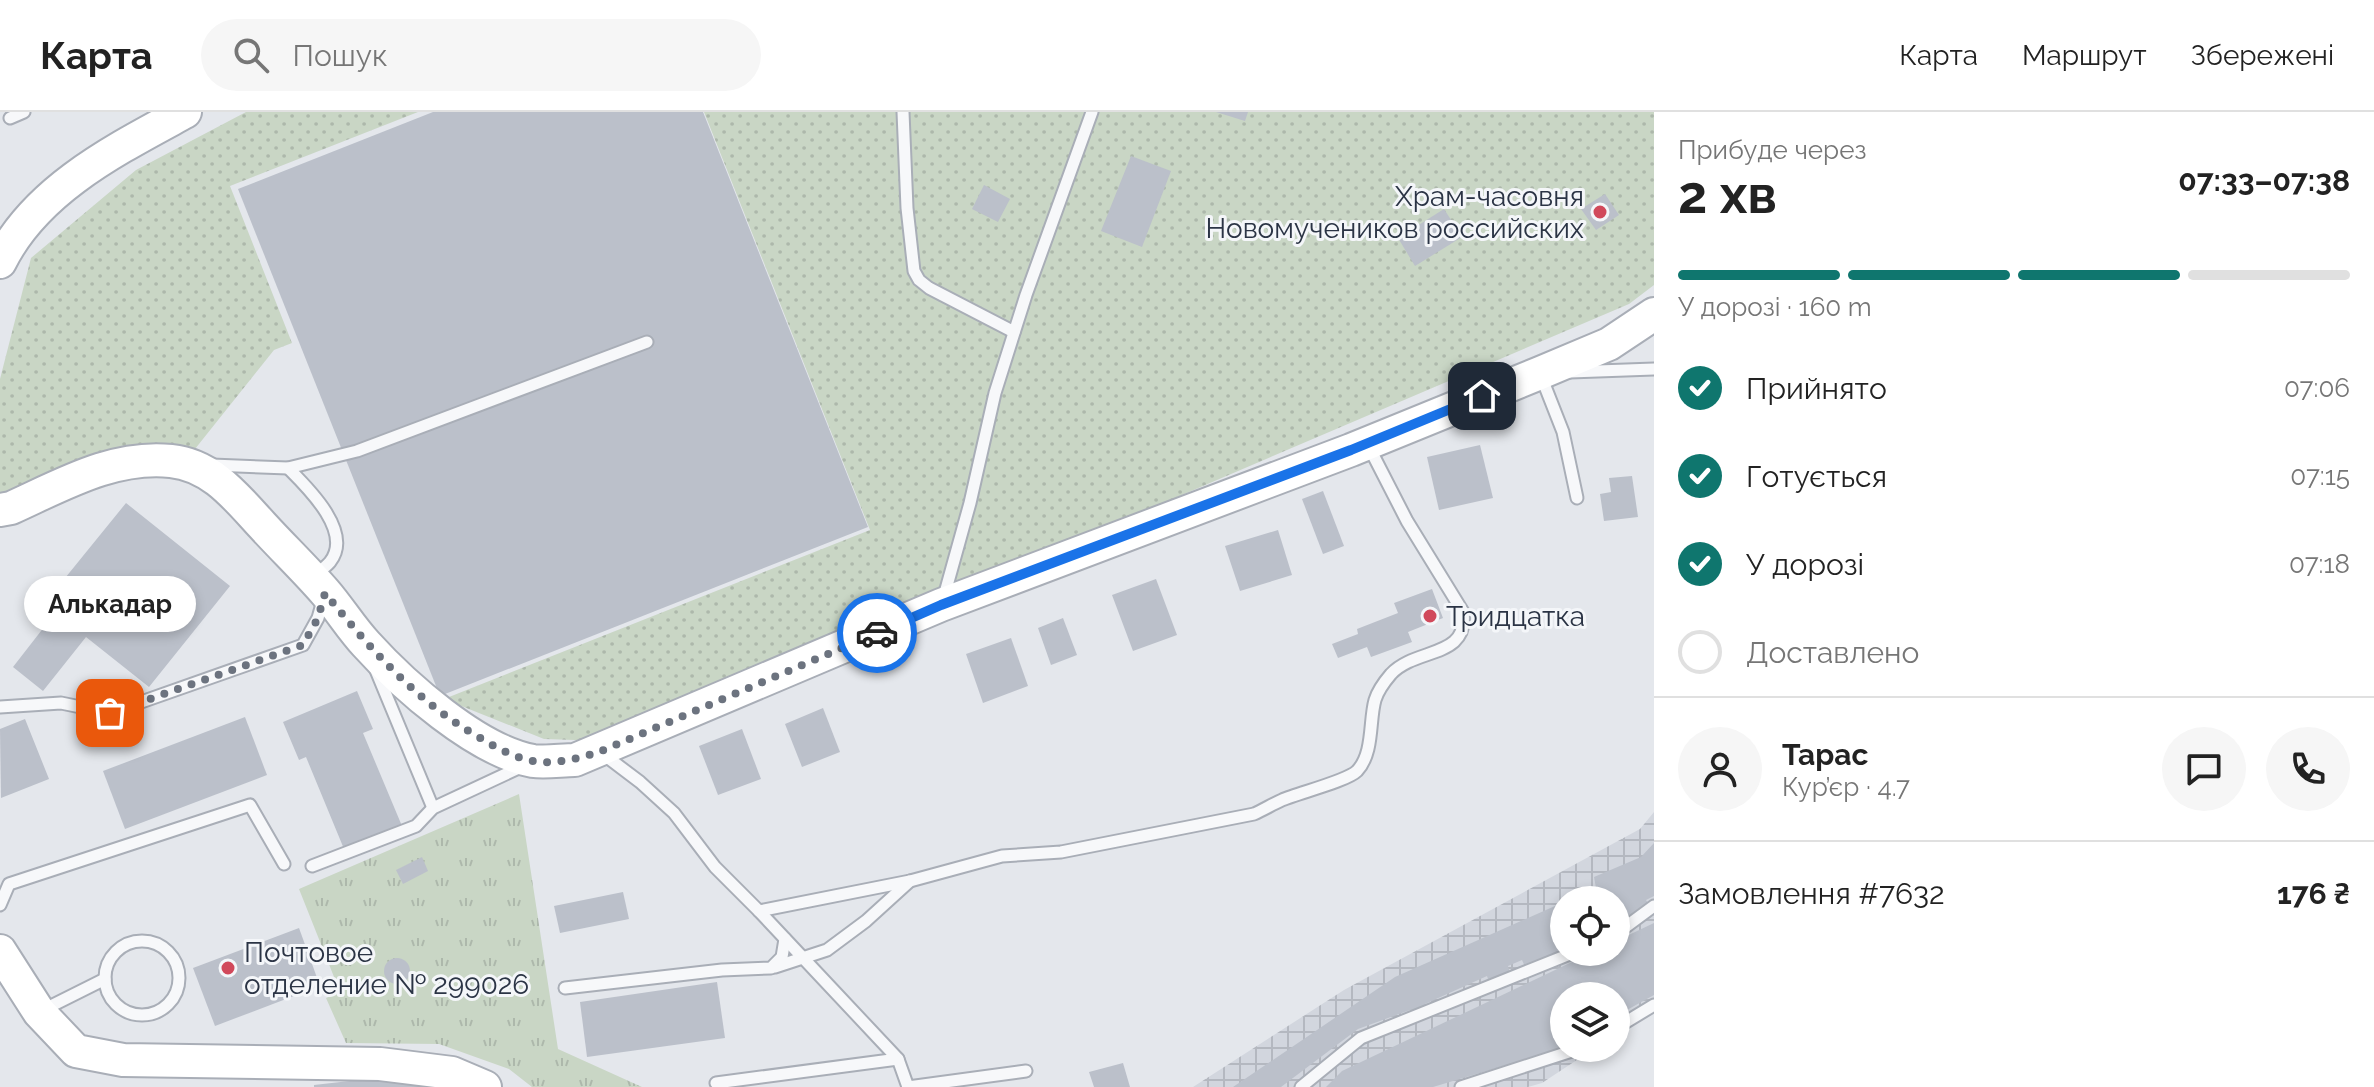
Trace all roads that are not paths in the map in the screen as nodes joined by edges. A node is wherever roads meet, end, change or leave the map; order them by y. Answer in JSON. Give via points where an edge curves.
{"nodes":[{"id":1,"x":24,"y":112,"type":"edge"},
{"id":2,"x":185,"y":112,"type":"edge"},
{"id":3,"x":903,"y":112,"type":"edge"},
{"id":4,"x":1092,"y":112,"type":"edge"},
{"id":5,"x":10,"y":118,"type":"dead end"},
{"id":6,"x":0,"y":262,"type":"edge"},
{"id":7,"x":1654,"y":314,"type":"edge"},
{"id":8,"x":1014,"y":332,"type":"junction"},
{"id":9,"x":647,"y":342,"type":"dead end"},
{"id":10,"x":1654,"y":369,"type":"edge"},
{"id":11,"x":1540,"y":373,"type":"junction"},
{"id":12,"x":1367,"y":443,"type":"junction"},
{"id":13,"x":191,"y":465,"type":"junction"},
{"id":14,"x":288,"y":468,"type":"junction"},
{"id":15,"x":1577,"y":498,"type":"dead end"},
{"id":16,"x":0,"y":510,"type":"edge"},
{"id":17,"x":318,"y":585,"type":"junction"},
{"id":18,"x":941,"y":605,"type":"junction"},
{"id":19,"x":364,"y":642,"type":"junction"},
{"id":20,"x":0,"y":707,"type":"edge"},
{"id":21,"x":599,"y":752,"type":"junction"},
{"id":22,"x":499,"y":764,"type":"junction"},
{"id":23,"x":433,"y":808,"type":"junction"},
{"id":24,"x":284,"y":864,"type":"dead end"},
{"id":25,"x":312,"y":866,"type":"dead end"},
{"id":26,"x":910,"y":881,"type":"junction"},
{"id":27,"x":0,"y":905,"type":"edge"},
{"id":28,"x":1654,"y":906,"type":"edge"},
{"id":29,"x":759,"y":911,"type":"junction"},
{"id":30,"x":1630,"y":924,"type":"edge"},
{"id":31,"x":785,"y":939,"type":"junction"},
{"id":32,"x":0,"y":951,"type":"edge"},
{"id":33,"x":804,"y":959,"type":"junction"},
{"id":34,"x":1550,"y":962,"type":"edge"},
{"id":35,"x":771,"y":968,"type":"junction"},
{"id":36,"x":105,"y":979,"type":"junction"},
{"id":37,"x":565,"y":988,"type":"dead end"},
{"id":38,"x":1654,"y":1005,"type":"edge"},
{"id":39,"x":39,"y":1012,"type":"junction"},
{"id":40,"x":1630,"y":1020,"type":"edge"},
{"id":41,"x":1550,"y":1058,"type":"edge"},
{"id":42,"x":898,"y":1059,"type":"junction"},
{"id":43,"x":1026,"y":1071,"type":"dead end"},
{"id":44,"x":716,"y":1083,"type":"dead end"},
{"id":45,"x":485,"y":1087,"type":"edge"},
{"id":46,"x":908,"y":1087,"type":"edge"},
{"id":47,"x":1301,"y":1087,"type":"edge"},
{"id":48,"x":1461,"y":1087,"type":"edge"}],
"edges":[{"from":1,"to":5,"type":"lane"},
{"from":2,"to":6,"type":"street","via":[[71,179],[33,213]]},
{"from":3,"to":8,"type":"lane","via":[[914,271],[929,288]]},
{"from":4,"to":8,"type":"lane"},
{"from":7,"to":11,"type":"street","via":[[1609,344]]},
{"from":8,"to":18,"type":"lane"},
{"from":9,"to":14,"type":"lane","via":[[357,451]]},
{"from":10,"to":11,"type":"lane"},
{"from":11,"to":12,"type":"street"},
{"from":11,"to":15,"type":"lane","via":[[1563,432]]},
{"from":12,"to":18,"type":"street"},
{"from":12,"to":26,"type":"lane","via":[[1465,624],[1453,645],[1396,668],[1384,682],[1356,772],[1241,818],[1061,852],[1002,856]]},
{"from":13,"to":14,"type":"lane"},
{"from":13,"to":16,"type":"street","via":[[131,461]]},
{"from":13,"to":17,"type":"street","via":[[222,482]]},
{"from":14,"to":17,"type":"lane","via":[[321,502],[331,521],[336,548]]},
{"from":17,"to":19,"type":"street"},
{"from":17,"to":20,"type":"lane","via":[[318,618],[303,645],[110,713],[61,703]]},
{"from":18,"to":21,"type":"street"},
{"from":19,"to":22,"type":"street"},
{"from":19,"to":23,"type":"lane"},
{"from":21,"to":22,"type":"street","via":[[575,760]]},
{"from":21,"to":29,"type":"lane","via":[[674,813],[715,867]]},
{"from":22,"to":23,"type":"lane"},
{"from":23,"to":25,"type":"lane","via":[[416,826]]},
{"from":24,"to":27,"type":"lane","via":[[250,805],[9,884]]},
{"from":26,"to":29,"type":"lane"},
{"from":26,"to":33,"type":"lane","via":[[842,940]]},
{"from":28,"to":30,"type":"lane"},
{"from":29,"to":31,"type":"lane"},
{"from":31,"to":33,"type":"lane"},
{"from":31,"to":35,"type":"lane","via":[[782,957]]},
{"from":32,"to":39,"type":"street"},
{"from":33,"to":35,"type":"lane"},
{"from":33,"to":42,"type":"lane"},
{"from":34,"to":47,"type":"lane","via":[[1361,1038]]},
{"from":35,"to":37,"type":"lane"},
{"from":36,"to":36,"type":"lane","via":[[114,1003],[135,1015],[170,1004],[180,982],[174,958],[143,941],[131,942],[112,956]]},
{"from":36,"to":39,"type":"lane"},
{"from":38,"to":40,"type":"lane"},
{"from":39,"to":45,"type":"street","via":[[76,1051],[123,1060],[380,1064],[452,1073]]},
{"from":41,"to":48,"type":"lane"},
{"from":42,"to":44,"type":"lane"},
{"from":42,"to":46,"type":"lane"},
{"from":43,"to":46,"type":"lane"}]}
